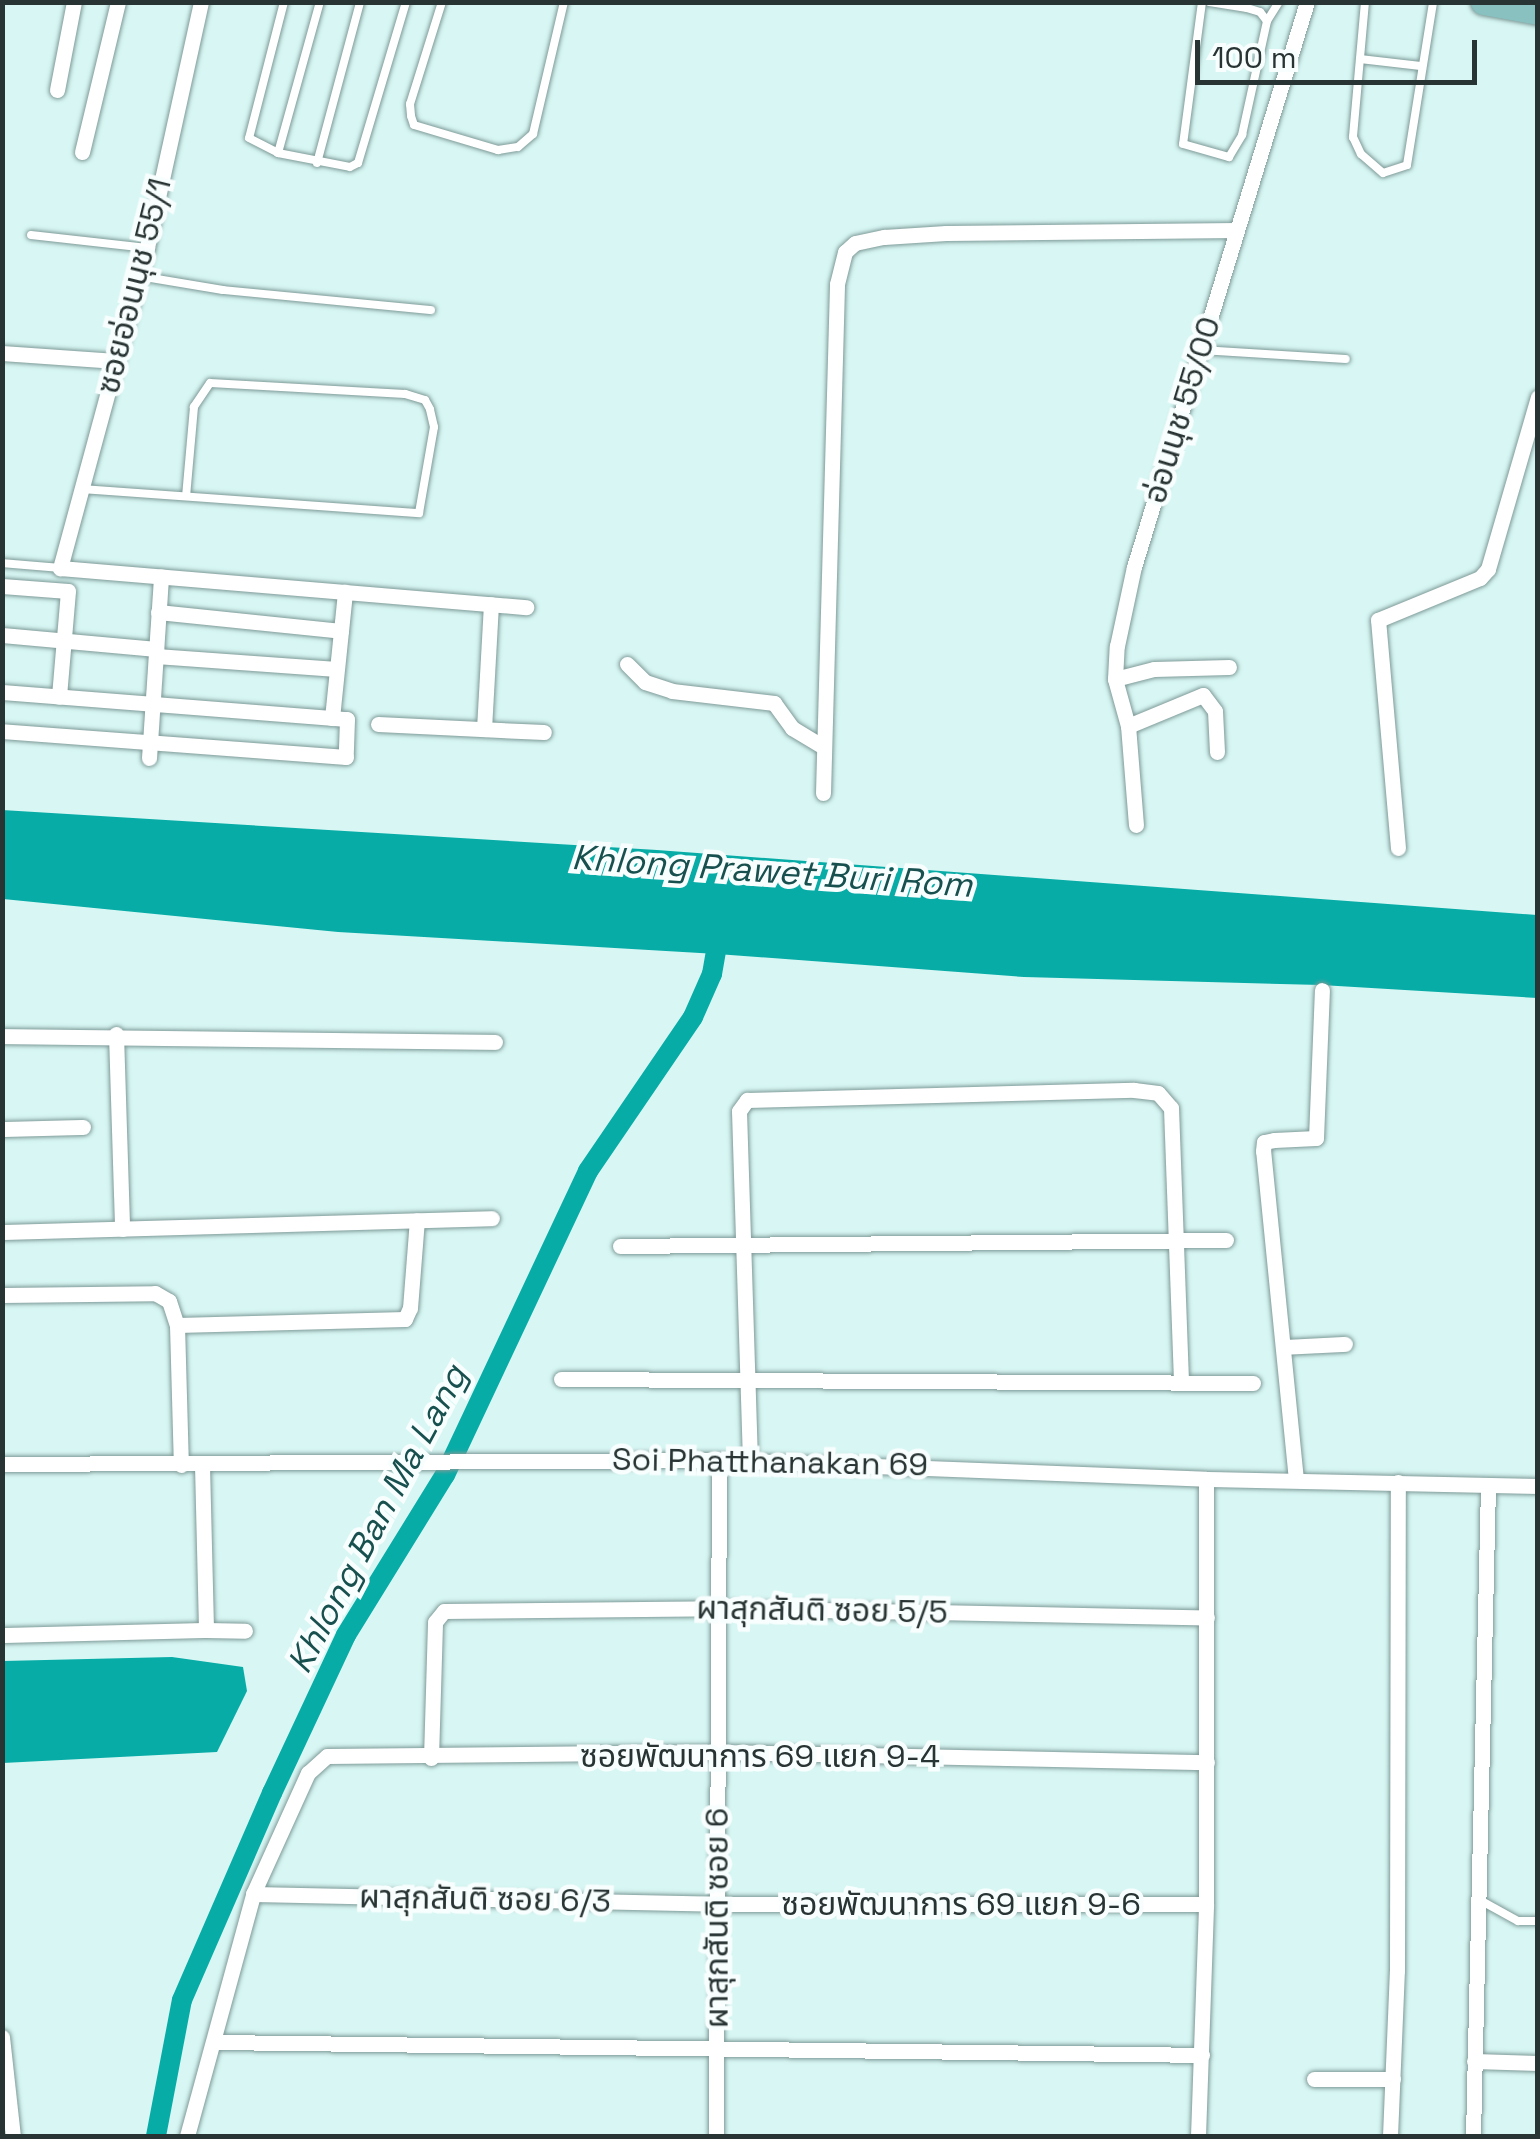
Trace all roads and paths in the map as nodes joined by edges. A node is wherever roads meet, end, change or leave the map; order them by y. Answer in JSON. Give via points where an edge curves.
{"nodes":[{"id":1,"x":74,"y":2,"type":"edge"},
{"id":2,"x":118,"y":2,"type":"edge"},
{"id":3,"x":201,"y":2,"type":"edge"},
{"id":4,"x":284,"y":2,"type":"edge"},
{"id":5,"x":320,"y":2,"type":"edge"},
{"id":6,"x":360,"y":2,"type":"edge"},
{"id":7,"x":406,"y":2,"type":"edge"},
{"id":8,"x":442,"y":2,"type":"edge"},
{"id":9,"x":564,"y":2,"type":"edge"},
{"id":10,"x":1206,"y":2,"type":"edge"},
{"id":11,"x":1278,"y":2,"type":"edge"},
{"id":12,"x":1306,"y":2,"type":"edge"},
{"id":13,"x":1365,"y":2,"type":"edge"},
{"id":14,"x":1432,"y":2,"type":"edge"},
{"id":15,"x":1483,"y":2,"type":"edge"},
{"id":16,"x":1538,"y":12,"type":"edge"},
{"id":17,"x":1267,"y":22,"type":"junction"},
{"id":18,"x":1360,"y":59,"type":"junction"},
{"id":19,"x":1421,"y":66,"type":"junction"},
{"id":20,"x":57,"y":90,"type":"dead end"},
{"id":21,"x":82,"y":152,"type":"dead end"},
{"id":22,"x":278,"y":153,"type":"junction"},
{"id":23,"x":317,"y":162,"type":"junction"},
{"id":24,"x":1238,"y":230,"type":"junction"},
{"id":25,"x":31,"y":234,"type":"dead end"},
{"id":26,"x":147,"y":248,"type":"junction"},
{"id":27,"x":139,"y":276,"type":"junction"},
{"id":28,"x":431,"y":310,"type":"dead end"},
{"id":29,"x":1201,"y":350,"type":"junction"},
{"id":30,"x":2,"y":353,"type":"edge"},
{"id":31,"x":1346,"y":360,"type":"dead end"},
{"id":32,"x":116,"y":361,"type":"junction"},
{"id":33,"x":1538,"y":397,"type":"edge"},
{"id":34,"x":1519,"y":465,"type":"junction"},
{"id":35,"x":1538,"y":466,"type":"edge"},
{"id":36,"x":81,"y":489,"type":"junction"},
{"id":37,"x":186,"y":496,"type":"junction"},
{"id":38,"x":2,"y":563,"type":"edge"},
{"id":39,"x":60,"y":568,"type":"junction"},
{"id":40,"x":161,"y":576,"type":"junction"},
{"id":41,"x":2,"y":586,"type":"edge"},
{"id":42,"x":345,"y":592,"type":"junction"},
{"id":43,"x":491,"y":604,"type":"junction"},
{"id":44,"x":526,"y":608,"type":"dead end"},
{"id":45,"x":158,"y":612,"type":"junction"},
{"id":46,"x":341,"y":630,"type":"junction"},
{"id":47,"x":2,"y":635,"type":"edge"},
{"id":48,"x":64,"y":641,"type":"junction"},
{"id":49,"x":156,"y":653,"type":"junction"},
{"id":50,"x":628,"y":664,"type":"dead end"},
{"id":51,"x":1229,"y":667,"type":"dead end"},
{"id":52,"x":337,"y":669,"type":"junction"},
{"id":53,"x":1115,"y":680,"type":"junction"},
{"id":54,"x":2,"y":692,"type":"edge"},
{"id":55,"x":59,"y":697,"type":"junction"},
{"id":56,"x":153,"y":705,"type":"junction"},
{"id":57,"x":332,"y":718,"type":"junction"},
{"id":58,"x":378,"y":724,"type":"dead end"},
{"id":59,"x":1128,"y":726,"type":"junction"},
{"id":60,"x":484,"y":729,"type":"junction"},
{"id":61,"x":2,"y":731,"type":"edge"},
{"id":62,"x":544,"y":732,"type":"dead end"},
{"id":63,"x":824,"y":747,"type":"junction"},
{"id":64,"x":150,"y":751,"type":"junction"},
{"id":65,"x":1218,"y":752,"type":"dead end"},
{"id":66,"x":822,"y":793,"type":"dead end"},
{"id":67,"x":1136,"y":825,"type":"dead end"},
{"id":68,"x":1398,"y":848,"type":"dead end"},
{"id":69,"x":1322,"y":990,"type":"dead end"},
{"id":70,"x":116,"y":1034,"type":"junction"},
{"id":71,"x":2,"y":1036,"type":"edge"},
{"id":72,"x":495,"y":1042,"type":"dead end"},
{"id":73,"x":83,"y":1127,"type":"dead end"},
{"id":74,"x":2,"y":1129,"type":"edge"},
{"id":75,"x":492,"y":1218,"type":"dead end"},
{"id":76,"x":417,"y":1220,"type":"junction"},
{"id":77,"x":122,"y":1228,"type":"junction"},
{"id":78,"x":2,"y":1232,"type":"edge"},
{"id":79,"x":1173,"y":1240,"type":"junction"},
{"id":80,"x":1226,"y":1240,"type":"dead end"},
{"id":81,"x":746,"y":1243,"type":"junction"},
{"id":82,"x":620,"y":1246,"type":"dead end"},
{"id":83,"x":2,"y":1295,"type":"edge"},
{"id":84,"x":177,"y":1324,"type":"junction"},
{"id":85,"x":1345,"y":1344,"type":"dead end"},
{"id":86,"x":1282,"y":1346,"type":"junction"},
{"id":87,"x":561,"y":1378,"type":"dead end"},
{"id":88,"x":747,"y":1378,"type":"junction"},
{"id":89,"x":1181,"y":1382,"type":"junction"},
{"id":90,"x":1253,"y":1383,"type":"dead end"},
{"id":91,"x":719,"y":1460,"type":"junction"},
{"id":92,"x":750,"y":1462,"type":"junction"},
{"id":93,"x":2,"y":1464,"type":"edge"},
{"id":94,"x":182,"y":1465,"type":"junction"},
{"id":95,"x":202,"y":1465,"type":"junction"},
{"id":96,"x":1206,"y":1479,"type":"junction"},
{"id":97,"x":1296,"y":1480,"type":"junction"},
{"id":98,"x":1398,"y":1482,"type":"junction"},
{"id":99,"x":1488,"y":1486,"type":"junction"},
{"id":100,"x":1538,"y":1486,"type":"edge"},
{"id":101,"x":718,"y":1608,"type":"junction"},
{"id":102,"x":1208,"y":1617,"type":"junction"},
{"id":103,"x":206,"y":1630,"type":"junction"},
{"id":104,"x":245,"y":1630,"type":"dead end"},
{"id":105,"x":2,"y":1635,"type":"edge"},
{"id":106,"x":718,"y":1752,"type":"junction"},
{"id":107,"x":431,"y":1758,"type":"junction"},
{"id":108,"x":1207,"y":1762,"type":"junction"},
{"id":109,"x":253,"y":1894,"type":"junction"},
{"id":110,"x":1478,"y":1898,"type":"junction"},
{"id":111,"x":717,"y":1904,"type":"junction"},
{"id":112,"x":1206,"y":1904,"type":"junction"},
{"id":113,"x":1538,"y":1921,"type":"edge"},
{"id":114,"x":2,"y":2037,"type":"edge"},
{"id":115,"x":215,"y":2042,"type":"junction"},
{"id":116,"x":716,"y":2048,"type":"junction"},
{"id":117,"x":1202,"y":2054,"type":"junction"},
{"id":118,"x":1474,"y":2061,"type":"junction"},
{"id":119,"x":1538,"y":2063,"type":"edge"},
{"id":120,"x":1314,"y":2079,"type":"dead end"},
{"id":121,"x":1392,"y":2080,"type":"junction"},
{"id":122,"x":13,"y":2136,"type":"edge"},
{"id":123,"x":188,"y":2136,"type":"edge"},
{"id":124,"x":716,"y":2136,"type":"edge"},
{"id":125,"x":1198,"y":2136,"type":"edge"},
{"id":126,"x":1390,"y":2136,"type":"edge"},
{"id":127,"x":1473,"y":2136,"type":"edge"}],
"edges":[{"from":1,"to":20,"type":"street"},
{"from":2,"to":21,"type":"street"},
{"from":3,"to":26,"type":"street","name":"ซอยอ่อนนุช 55/1"},
{"from":4,"to":22,"type":"lane","via":[[248,134]]},
{"from":5,"to":22,"type":"lane"},
{"from":6,"to":23,"type":"lane"},
{"from":7,"to":23,"type":"lane","via":[[358,163],[350,168]]},
{"from":8,"to":9,"type":"lane","via":[[410,104],[414,125],[498,150],[518,147],[533,134]]},
{"from":10,"to":17,"type":"lane","via":[[1260,12]]},
{"from":10,"to":17,"type":"lane","via":[[1183,144],[1201,152],[1229,158],[1237,148]]},
{"from":11,"to":17,"type":"lane"},
{"from":12,"to":24,"type":"street","name":"อ่อนนุช 55/00"},
{"from":13,"to":18,"type":"lane"},
{"from":14,"to":19,"type":"lane"},
{"from":15,"to":16,"type":"main road"},
{"from":18,"to":19,"type":"lane"},
{"from":18,"to":19,"type":"lane","via":[[1353,137],[1383,172],[1407,165]]},
{"from":22,"to":23,"type":"lane"},
{"from":24,"to":29,"type":"street","name":"อ่อนนุช 55/00"},
{"from":24,"to":63,"type":"street","via":[[946,232],[884,237],[844,252],[837,284]]},
{"from":25,"to":26,"type":"lane"},
{"from":26,"to":27,"type":"street","name":"ซอยอ่อนนุช 55/1"},
{"from":27,"to":28,"type":"lane"},
{"from":27,"to":32,"type":"street","name":"ซอยอ่อนนุช 55/1"},
{"from":29,"to":31,"type":"lane"},
{"from":29,"to":53,"type":"street","name":"อ่อนนุช 55/00","via":[[1134,567]]},
{"from":30,"to":32,"type":"street"},
{"from":32,"to":36,"type":"street","name":"ซอยอ่อนนุช 55/1"},
{"from":33,"to":34,"type":"street"},
{"from":34,"to":35,"type":"street"},
{"from":34,"to":68,"type":"street","via":[[1480,578],[1378,620]]},
{"from":36,"to":37,"type":"lane"},
{"from":36,"to":39,"type":"street","name":"ซอยอ่อนนุช 55/1"},
{"from":37,"to":37,"type":"lane","via":[[418,514],[434,427],[430,409],[425,400],[405,394],[210,383],[194,407]]},
{"from":38,"to":39,"type":"lane"},
{"from":39,"to":40,"type":"street"},
{"from":40,"to":42,"type":"street"},
{"from":40,"to":45,"type":"street"},
{"from":41,"to":48,"type":"street","via":[[68,591]]},
{"from":42,"to":43,"type":"street"},
{"from":42,"to":46,"type":"street"},
{"from":43,"to":44,"type":"street"},
{"from":43,"to":60,"type":"street"},
{"from":45,"to":46,"type":"street"},
{"from":45,"to":49,"type":"street"},
{"from":46,"to":52,"type":"street"},
{"from":47,"to":48,"type":"street"},
{"from":48,"to":49,"type":"street"},
{"from":48,"to":55,"type":"street"},
{"from":49,"to":52,"type":"street"},
{"from":49,"to":56,"type":"street"},
{"from":50,"to":63,"type":"street","via":[[644,682],[672,691],[774,702],[792,728]]},
{"from":51,"to":53,"type":"street","via":[[1154,669]]},
{"from":52,"to":57,"type":"street"},
{"from":53,"to":59,"type":"street","name":"อ่อนนุช 55/00"},
{"from":54,"to":55,"type":"street"},
{"from":55,"to":56,"type":"street"},
{"from":56,"to":57,"type":"street"},
{"from":56,"to":64,"type":"street"},
{"from":57,"to":64,"type":"street","via":[[347,719],[346,757]]},
{"from":58,"to":60,"type":"street"},
{"from":59,"to":65,"type":"street","via":[[1203,695],[1215,711]]},
{"from":59,"to":67,"type":"street","name":"อ่อนนุช 55/00"},
{"from":60,"to":62,"type":"street"},
{"from":61,"to":64,"type":"street"},
{"from":63,"to":66,"type":"street"},
{"from":69,"to":86,"type":"street","via":[[1316,1138],[1264,1142]]},
{"from":70,"to":71,"type":"street"},
{"from":70,"to":72,"type":"street"},
{"from":70,"to":77,"type":"street"},
{"from":73,"to":74,"type":"street"},
{"from":75,"to":76,"type":"street"},
{"from":76,"to":77,"type":"street"},
{"from":76,"to":84,"type":"street","via":[[405,1318]]},
{"from":77,"to":78,"type":"street"},
{"from":79,"to":80,"type":"street"},
{"from":79,"to":81,"type":"street"},
{"from":79,"to":81,"type":"street","via":[[1170,1108],[1158,1094],[1134,1090],[747,1100],[739,1111]]},
{"from":79,"to":89,"type":"street"},
{"from":81,"to":82,"type":"street"},
{"from":81,"to":88,"type":"street"},
{"from":83,"to":84,"type":"street","via":[[155,1293],[170,1300]]},
{"from":84,"to":94,"type":"street"},
{"from":85,"to":86,"type":"street"},
{"from":86,"to":97,"type":"street"},
{"from":87,"to":88,"type":"street"},
{"from":88,"to":89,"type":"street"},
{"from":88,"to":92,"type":"street"},
{"from":89,"to":90,"type":"street"},
{"from":91,"to":92,"type":"street","name":"Soi Phatthanakan 69"},
{"from":91,"to":95,"type":"street","name":"Soi Phatthanakan 69"},
{"from":91,"to":101,"type":"street","name":"ผาสุกสันติ ซอย 6"},
{"from":92,"to":96,"type":"street","name":"Soi Phatthanakan 69"},
{"from":93,"to":94,"type":"street","name":"Soi Phatthanakan 69"},
{"from":94,"to":95,"type":"street","name":"Soi Phatthanakan 69"},
{"from":95,"to":103,"type":"street"},
{"from":96,"to":97,"type":"street","name":"Soi Phatthanakan 69"},
{"from":96,"to":102,"type":"street"},
{"from":97,"to":98,"type":"street","name":"Soi Phatthanakan 69"},
{"from":98,"to":99,"type":"street","name":"Soi Phatthanakan 69"},
{"from":98,"to":121,"type":"street"},
{"from":99,"to":100,"type":"street","name":"Soi Phatthanakan 69"},
{"from":99,"to":110,"type":"street"},
{"from":101,"to":102,"type":"street","name":"ผาสุกสันติ ซอย 5/5"},
{"from":101,"to":106,"type":"street","name":"ผาสุกสันติ ซอย 6"},
{"from":101,"to":107,"type":"street","name":"ผาสุกสันติ ซอย 5/5","via":[[444,1611],[438,1615]]},
{"from":102,"to":108,"type":"street"},
{"from":103,"to":104,"type":"street"},
{"from":103,"to":105,"type":"street"},
{"from":106,"to":107,"type":"street","name":"ซอยพัฒนาการ 69 แยก 9-4"},
{"from":106,"to":108,"type":"street","name":"ซอยพัฒนาการ 69 แยก 9-4"},
{"from":106,"to":111,"type":"street","name":"ผาสุกสันติ ซอย 6"},
{"from":107,"to":109,"type":"street","name":"ซอยพัฒนาการ 69 แยก 9-4","via":[[327,1756],[316,1764]]},
{"from":108,"to":112,"type":"street"},
{"from":109,"to":111,"type":"street","name":"ผาสุกสันติ ซอย 6/3"},
{"from":109,"to":115,"type":"street"},
{"from":110,"to":113,"type":"lane","via":[[1518,1921]]},
{"from":110,"to":118,"type":"street"},
{"from":111,"to":112,"type":"street","name":"ซอยพัฒนาการ 69 แยก 9-6"},
{"from":111,"to":116,"type":"street","name":"ผาสุกสันติ ซอย 6"},
{"from":112,"to":117,"type":"street"},
{"from":114,"to":122,"type":"street"},
{"from":115,"to":116,"type":"street"},
{"from":115,"to":123,"type":"street"},
{"from":116,"to":117,"type":"street"},
{"from":116,"to":124,"type":"street","name":"ผาสุกสันติ ซอย 6"},
{"from":117,"to":125,"type":"street"},
{"from":118,"to":119,"type":"street"},
{"from":118,"to":127,"type":"street"},
{"from":120,"to":121,"type":"street"},
{"from":121,"to":126,"type":"street"}]}
